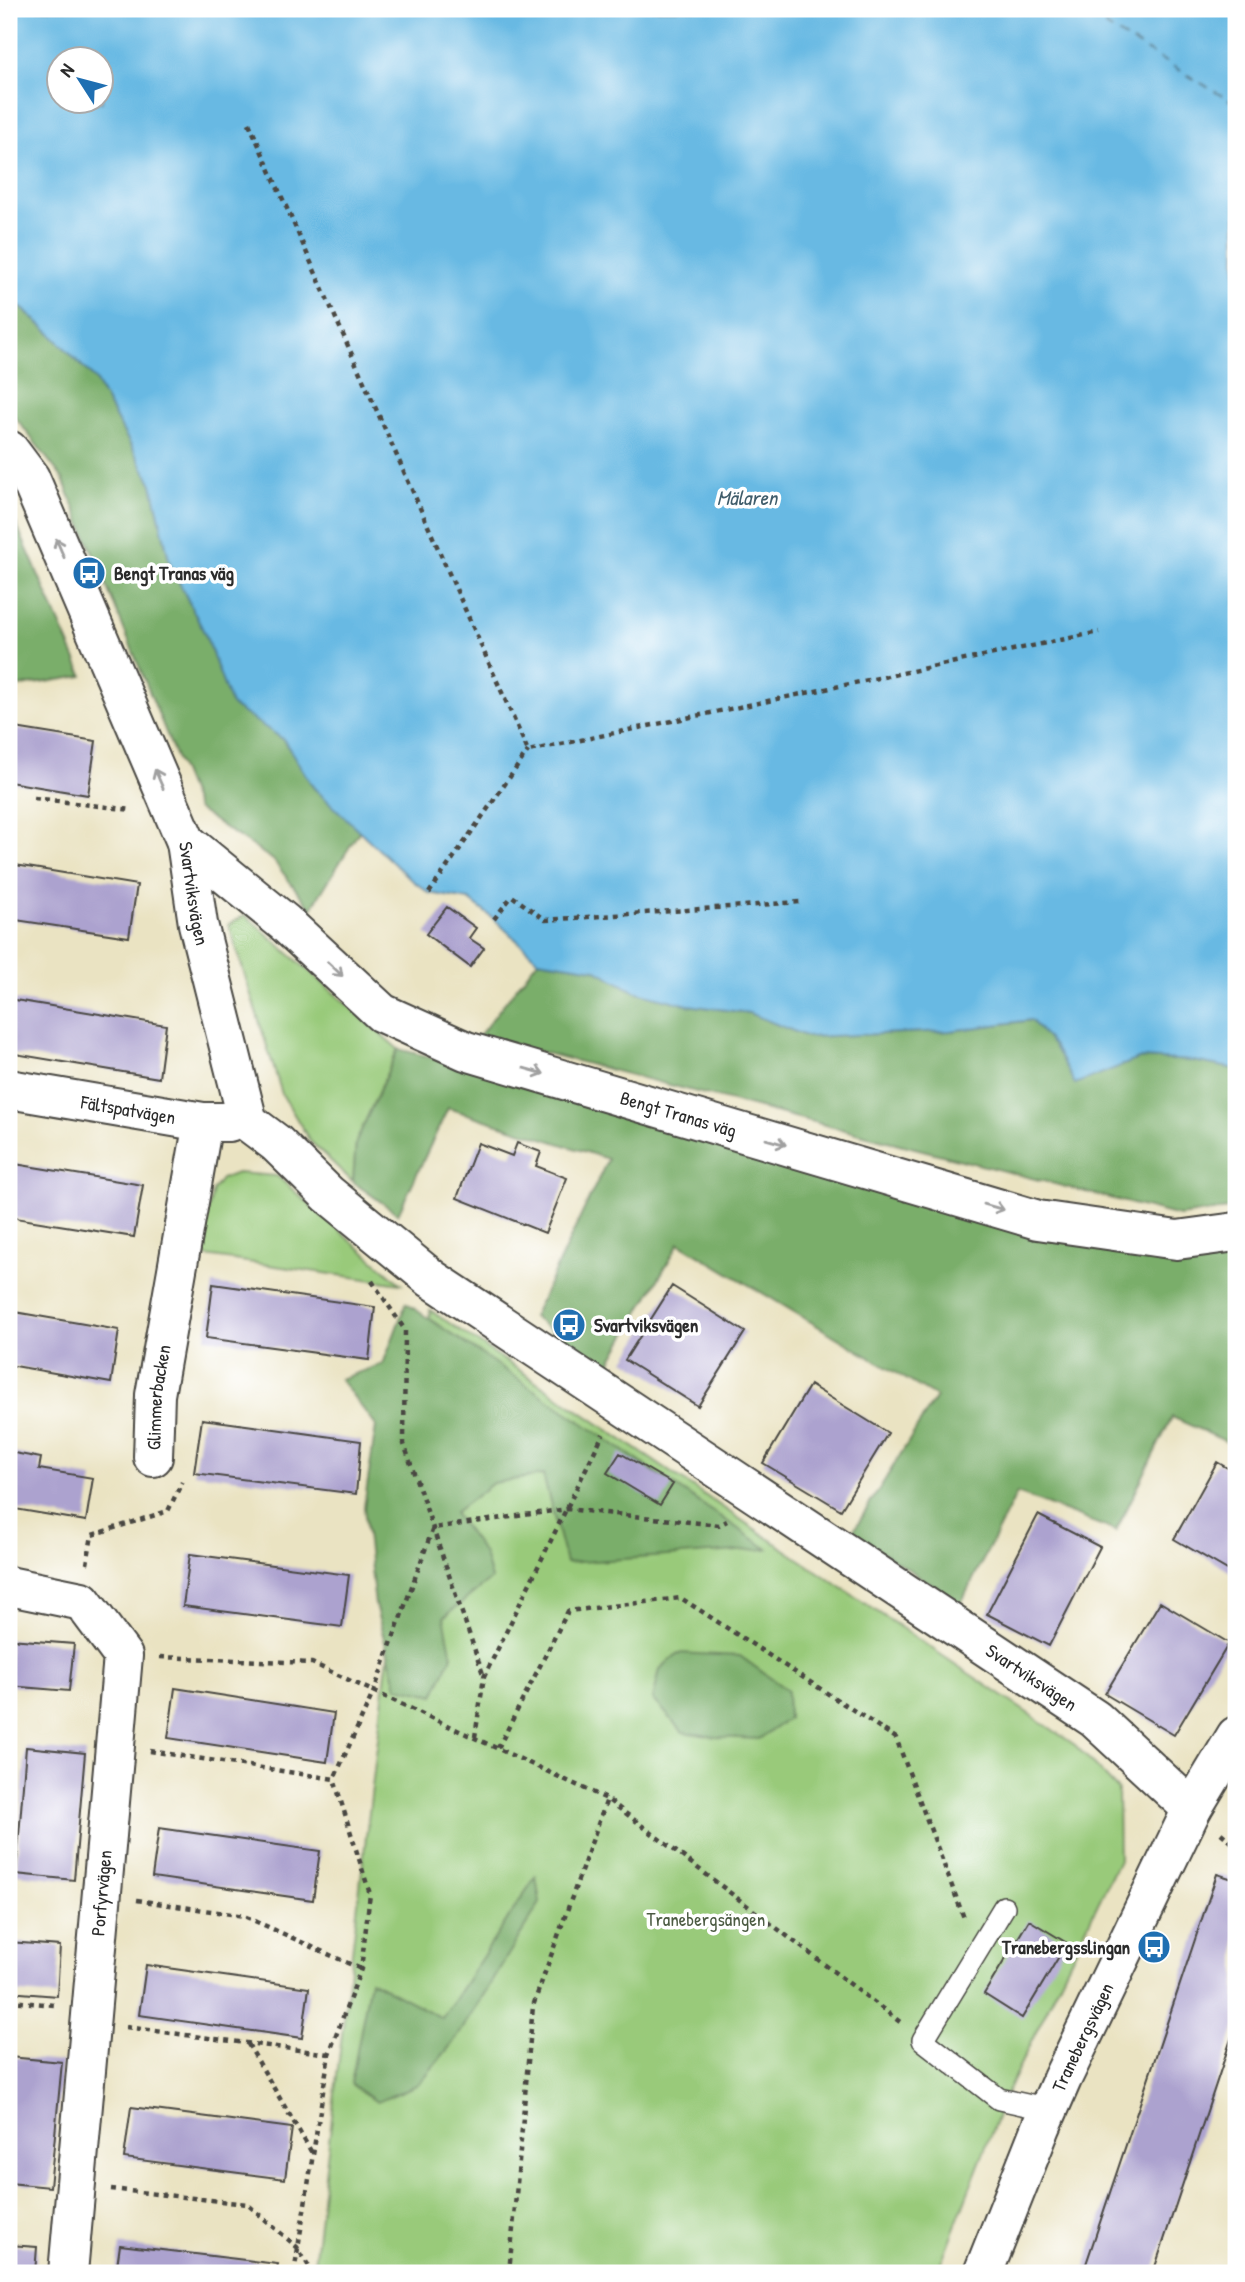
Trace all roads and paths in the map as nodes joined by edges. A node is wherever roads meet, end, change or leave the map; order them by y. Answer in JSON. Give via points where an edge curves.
{"nodes":[{"id":1,"x":249,"y":123,"type":"dead end"},
{"id":2,"x":9,"y":450,"type":"edge"},
{"id":3,"x":1099,"y":632,"type":"dead end"},
{"id":4,"x":528,"y":751,"type":"junction"},
{"id":5,"x":34,"y":798,"type":"dead end"},
{"id":6,"x":170,"y":805,"type":"junction"},
{"id":7,"x":186,"y":842,"type":"junction"},
{"id":8,"x":429,"y":893,"type":"dead end"},
{"id":9,"x":800,"y":902,"type":"dead end"},
{"id":10,"x":494,"y":919,"type":"dead end"},
{"id":11,"x":9,"y":1089,"type":"edge"},
{"id":12,"x":204,"y":1122,"type":"junction"},
{"id":13,"x":248,"y":1122,"type":"junction"},
{"id":14,"x":1236,"y":1232,"type":"edge"},
{"id":15,"x":366,"y":1272,"type":"dead end"},
{"id":16,"x":619,"y":1403,"type":"junction"},
{"id":17,"x":153,"y":1457,"type":"joint"},
{"id":18,"x":765,"y":1500,"type":"junction"},
{"id":19,"x":567,"y":1509,"type":"junction"},
{"id":20,"x":433,"y":1528,"type":"junction"},
{"id":21,"x":9,"y":1586,"type":"edge"},
{"id":22,"x":82,"y":1601,"type":"junction"},
{"id":23,"x":123,"y":1656,"type":"junction"},
{"id":24,"x":484,"y":1677,"type":"junction"},
{"id":25,"x":374,"y":1691,"type":"junction"},
{"id":26,"x":1236,"y":1736,"type":"edge"},
{"id":27,"x":475,"y":1737,"type":"junction"},
{"id":28,"x":115,"y":1746,"type":"junction"},
{"id":29,"x":498,"y":1748,"type":"junction"},
{"id":30,"x":334,"y":1779,"type":"junction"},
{"id":31,"x":607,"y":1798,"type":"junction"},
{"id":32,"x":1192,"y":1810,"type":"junction"},
{"id":33,"x":101,"y":1894,"type":"junction"},
{"id":34,"x":1004,"y":1907,"type":"dead end"},
{"id":35,"x":977,"y":1951,"type":"junction"},
{"id":36,"x":361,"y":1969,"type":"junction"},
{"id":37,"x":9,"y":2001,"type":"edge"},
{"id":38,"x":90,"y":2015,"type":"junction"},
{"id":39,"x":923,"y":2040,"type":"junction"},
{"id":40,"x":247,"y":2043,"type":"junction"},
{"id":41,"x":329,"y":2054,"type":"junction"},
{"id":42,"x":1049,"y":2110,"type":"junction"},
{"id":43,"x":312,"y":2153,"type":"junction"},
{"id":44,"x":75,"y":2185,"type":"junction"},
{"id":45,"x":297,"y":2247,"type":"junction"},
{"id":46,"x":68,"y":2273,"type":"edge"},
{"id":47,"x":294,"y":2273,"type":"edge"},
{"id":48,"x":313,"y":2273,"type":"edge"},
{"id":49,"x":509,"y":2273,"type":"edge"},
{"id":50,"x":983,"y":2273,"type":"edge"}],
"edges":[{"from":1,"to":4,"type":"path"},
{"from":6,"to":2,"type":"street","name":"Svartviksvägen","one_way":true,"via":[[30,478]]},
{"from":3,"to":4,"type":"path"},
{"from":4,"to":8,"type":"path"},
{"from":5,"to":6,"type":"path","via":[[150,812]]},
{"from":6,"to":7,"type":"street","name":"Svartviksvägen"},
{"from":7,"to":13,"type":"street","name":"Svartviksvägen","via":[[198,924]]},
{"from":7,"to":14,"type":"street","name":"Bengt Tranas väg","one_way":true,"via":[[285,923],[382,1013],[466,1051],[1038,1220],[1177,1240]]},
{"from":9,"to":10,"type":"path","via":[[545,920],[512,896]]},
{"from":11,"to":12,"type":"street","name":"Fältspatvägen"},
{"from":12,"to":13,"type":"street","name":"Fältspatvägen"},
{"from":12,"to":17,"type":"street","name":"Glimmerbacken","via":[[155,1395]]},
{"from":13,"to":16,"type":"street","name":"Svartviksvägen","via":[[432,1279]]},
{"from":15,"to":20,"type":"path","via":[[405,1330],[404,1444]]},
{"from":16,"to":18,"type":"street","name":"Svartviksvägen"},
{"from":16,"to":19,"type":"path"},
{"from":17,"to":22,"type":"path","name":"Glimmerbacken","via":[[183,1481],[168,1511],[92,1535]]},
{"from":18,"to":19,"type":"path","via":[[719,1525]]},
{"from":18,"to":32,"type":"street","name":"Svartviksvägen","via":[[1095,1719]]},
{"from":19,"to":20,"type":"path"},
{"from":19,"to":24,"type":"path"},
{"from":20,"to":24,"type":"path"},
{"from":20,"to":25,"type":"path"},
{"from":21,"to":22,"type":"street"},
{"from":22,"to":23,"type":"street"},
{"from":23,"to":25,"type":"path","via":[[312,1663]]},
{"from":23,"to":28,"type":"street","name":"Porfyrvägen"},
{"from":24,"to":27,"type":"path"},
{"from":25,"to":27,"type":"path"},
{"from":25,"to":30,"type":"path"},
{"from":26,"to":32,"type":"street","name":"Tranebergsvägen"},
{"from":27,"to":29,"type":"path"},
{"from":28,"to":30,"type":"path"},
{"from":28,"to":33,"type":"street","name":"Porfyrvägen"},
{"from":29,"to":31,"type":"path"},
{"from":29,"to":35,"type":"path","via":[[568,1611],[681,1598],[896,1738]]},
{"from":30,"to":36,"type":"path","via":[[370,1894]]},
{"from":31,"to":39,"type":"path"},
{"from":31,"to":49,"type":"path","via":[[533,2006]]},
{"from":32,"to":42,"type":"street","name":"Tranebergsvägen"},
{"from":33,"to":36,"type":"path","via":[[244,1916]]},
{"from":33,"to":38,"type":"street","name":"Porfyrvägen"},
{"from":34,"to":35,"type":"lane"},
{"from":35,"to":39,"type":"lane"},
{"from":36,"to":41,"type":"path"},
{"from":37,"to":38,"type":"path"},
{"from":38,"to":40,"type":"path"},
{"from":38,"to":44,"type":"street","name":"Porfyrvägen"},
{"from":39,"to":42,"type":"lane","via":[[999,2099]]},
{"from":40,"to":41,"type":"path"},
{"from":40,"to":43,"type":"path"},
{"from":41,"to":43,"type":"path"},
{"from":42,"to":50,"type":"street","name":"Tranebergsvägen"},
{"from":43,"to":45,"type":"path"},
{"from":44,"to":45,"type":"path","via":[[247,2204]]},
{"from":44,"to":46,"type":"street","name":"Porfyrvägen"},
{"from":45,"to":47,"type":"path"},
{"from":45,"to":48,"type":"path"}]}
